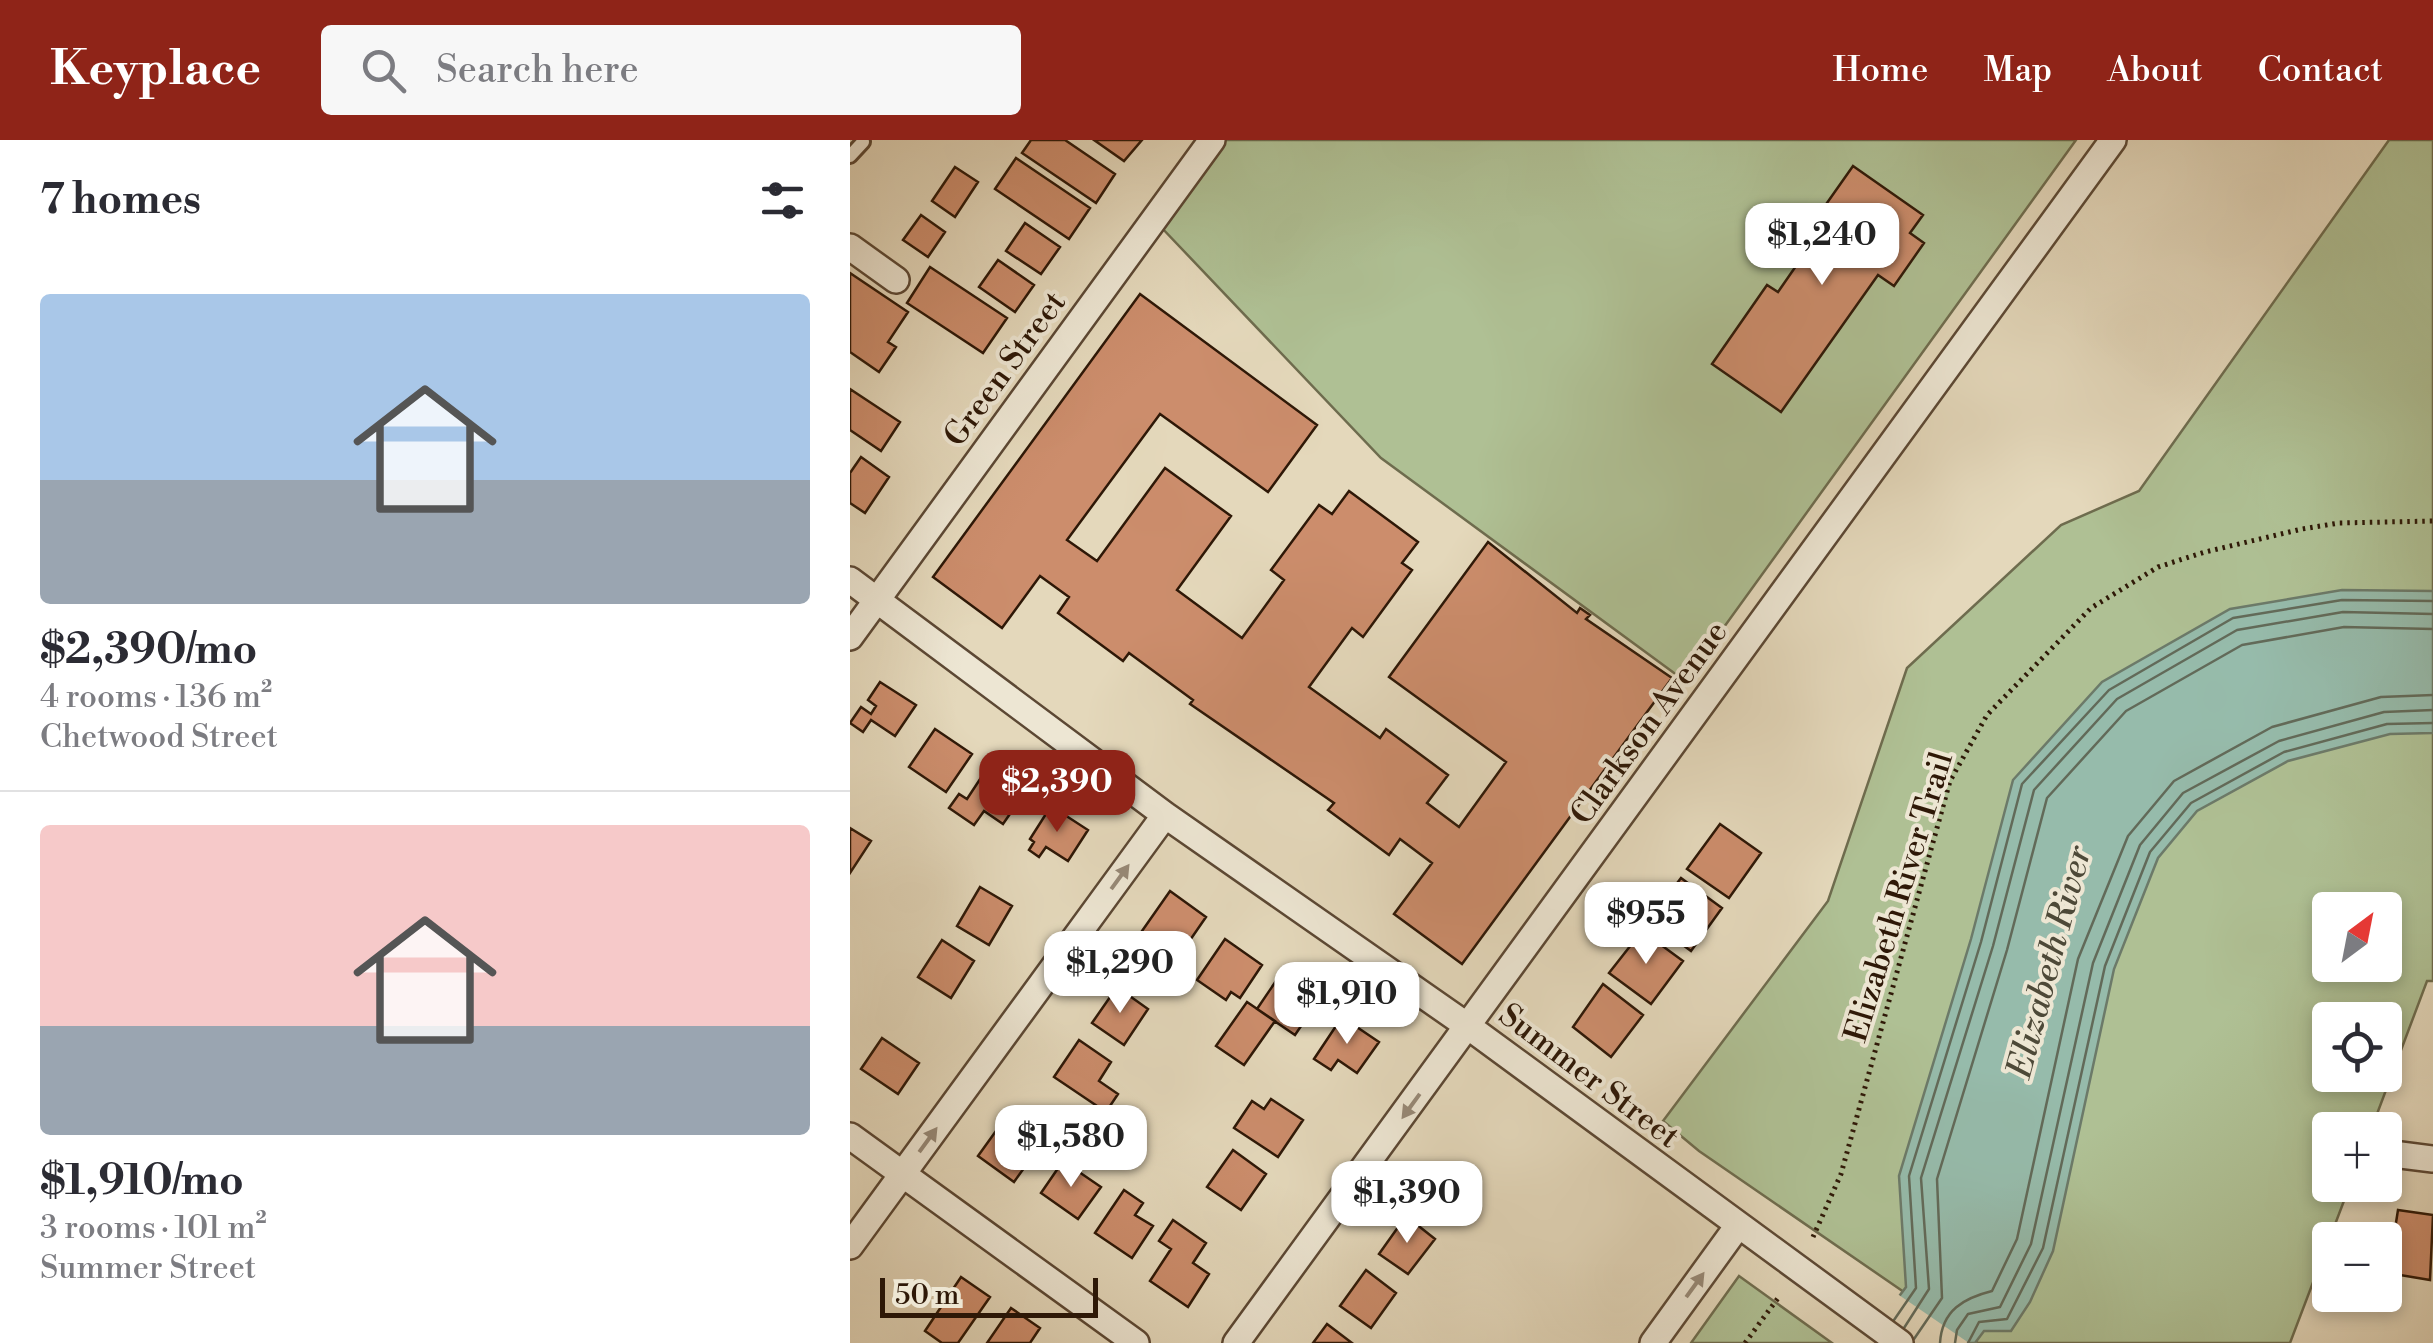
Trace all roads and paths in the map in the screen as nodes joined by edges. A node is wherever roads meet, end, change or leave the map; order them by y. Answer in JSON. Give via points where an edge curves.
{"nodes":[{"id":1,"x":1212,"y":140,"type":"edge"},
{"id":2,"x":2113,"y":140,"type":"edge"},
{"id":3,"x":863,"y":142,"type":"edge"},
{"id":4,"x":850,"y":156,"type":"edge"},
{"id":5,"x":850,"y":247,"type":"edge"},
{"id":6,"x":896,"y":280,"type":"dead end"},
{"id":7,"x":2433,"y":521,"type":"edge"},
{"id":8,"x":850,"y":580,"type":"edge"},
{"id":9,"x":877,"y":600,"type":"junction"},
{"id":10,"x":850,"y":637,"type":"edge"},
{"id":11,"x":1165,"y":815,"type":"junction"},
{"id":12,"x":1469,"y":1027,"type":"junction"},
{"id":13,"x":850,"y":1136,"type":"edge"},
{"id":14,"x":2402,"y":1155,"type":"edge"},
{"id":15,"x":2433,"y":1159,"type":"edge"},
{"id":16,"x":903,"y":1174,"type":"junction"},
{"id":17,"x":1737,"y":1228,"type":"junction"},
{"id":18,"x":1813,"y":1237,"type":"dead end"},
{"id":19,"x":850,"y":1246,"type":"edge"},
{"id":20,"x":1778,"y":1298,"type":"dead end"},
{"id":21,"x":1136,"y":1343,"type":"edge"},
{"id":22,"x":1236,"y":1343,"type":"edge"},
{"id":23,"x":1653,"y":1343,"type":"edge"},
{"id":24,"x":1745,"y":1343,"type":"edge"},
{"id":25,"x":1900,"y":1343,"type":"edge"}],
"edges":[{"from":1,"to":9,"type":"street","name":"Green Street"},
{"from":2,"to":12,"type":"street","name":"Clarkson Avenue"},
{"from":3,"to":4,"type":"lane"},
{"from":5,"to":6,"type":"street"},
{"from":7,"to":18,"type":"path","name":"Elizabeth River Trail","via":[[2302,529],[2158,567],[2091,608],[1987,714],[1950,782],[1842,1174]]},
{"from":8,"to":9,"type":"street","name":"Summer Street"},
{"from":9,"to":10,"type":"street","name":"Green Street"},
{"from":9,"to":11,"type":"street","name":"Summer Street"},
{"from":11,"to":12,"type":"street","name":"Summer Street"},
{"from":16,"to":11,"type":"street","one_way":true},
{"from":12,"to":17,"type":"street","name":"Summer Street"},
{"from":12,"to":22,"type":"street","name":"Clarkson Avenue","one_way":true},
{"from":13,"to":16,"type":"street"},
{"from":14,"to":15,"type":"street"},
{"from":16,"to":19,"type":"street"},
{"from":16,"to":21,"type":"street"},
{"from":23,"to":17,"type":"street","one_way":true},
{"from":17,"to":25,"type":"street","name":"Summer Street"},
{"from":20,"to":24,"type":"path"}]}
